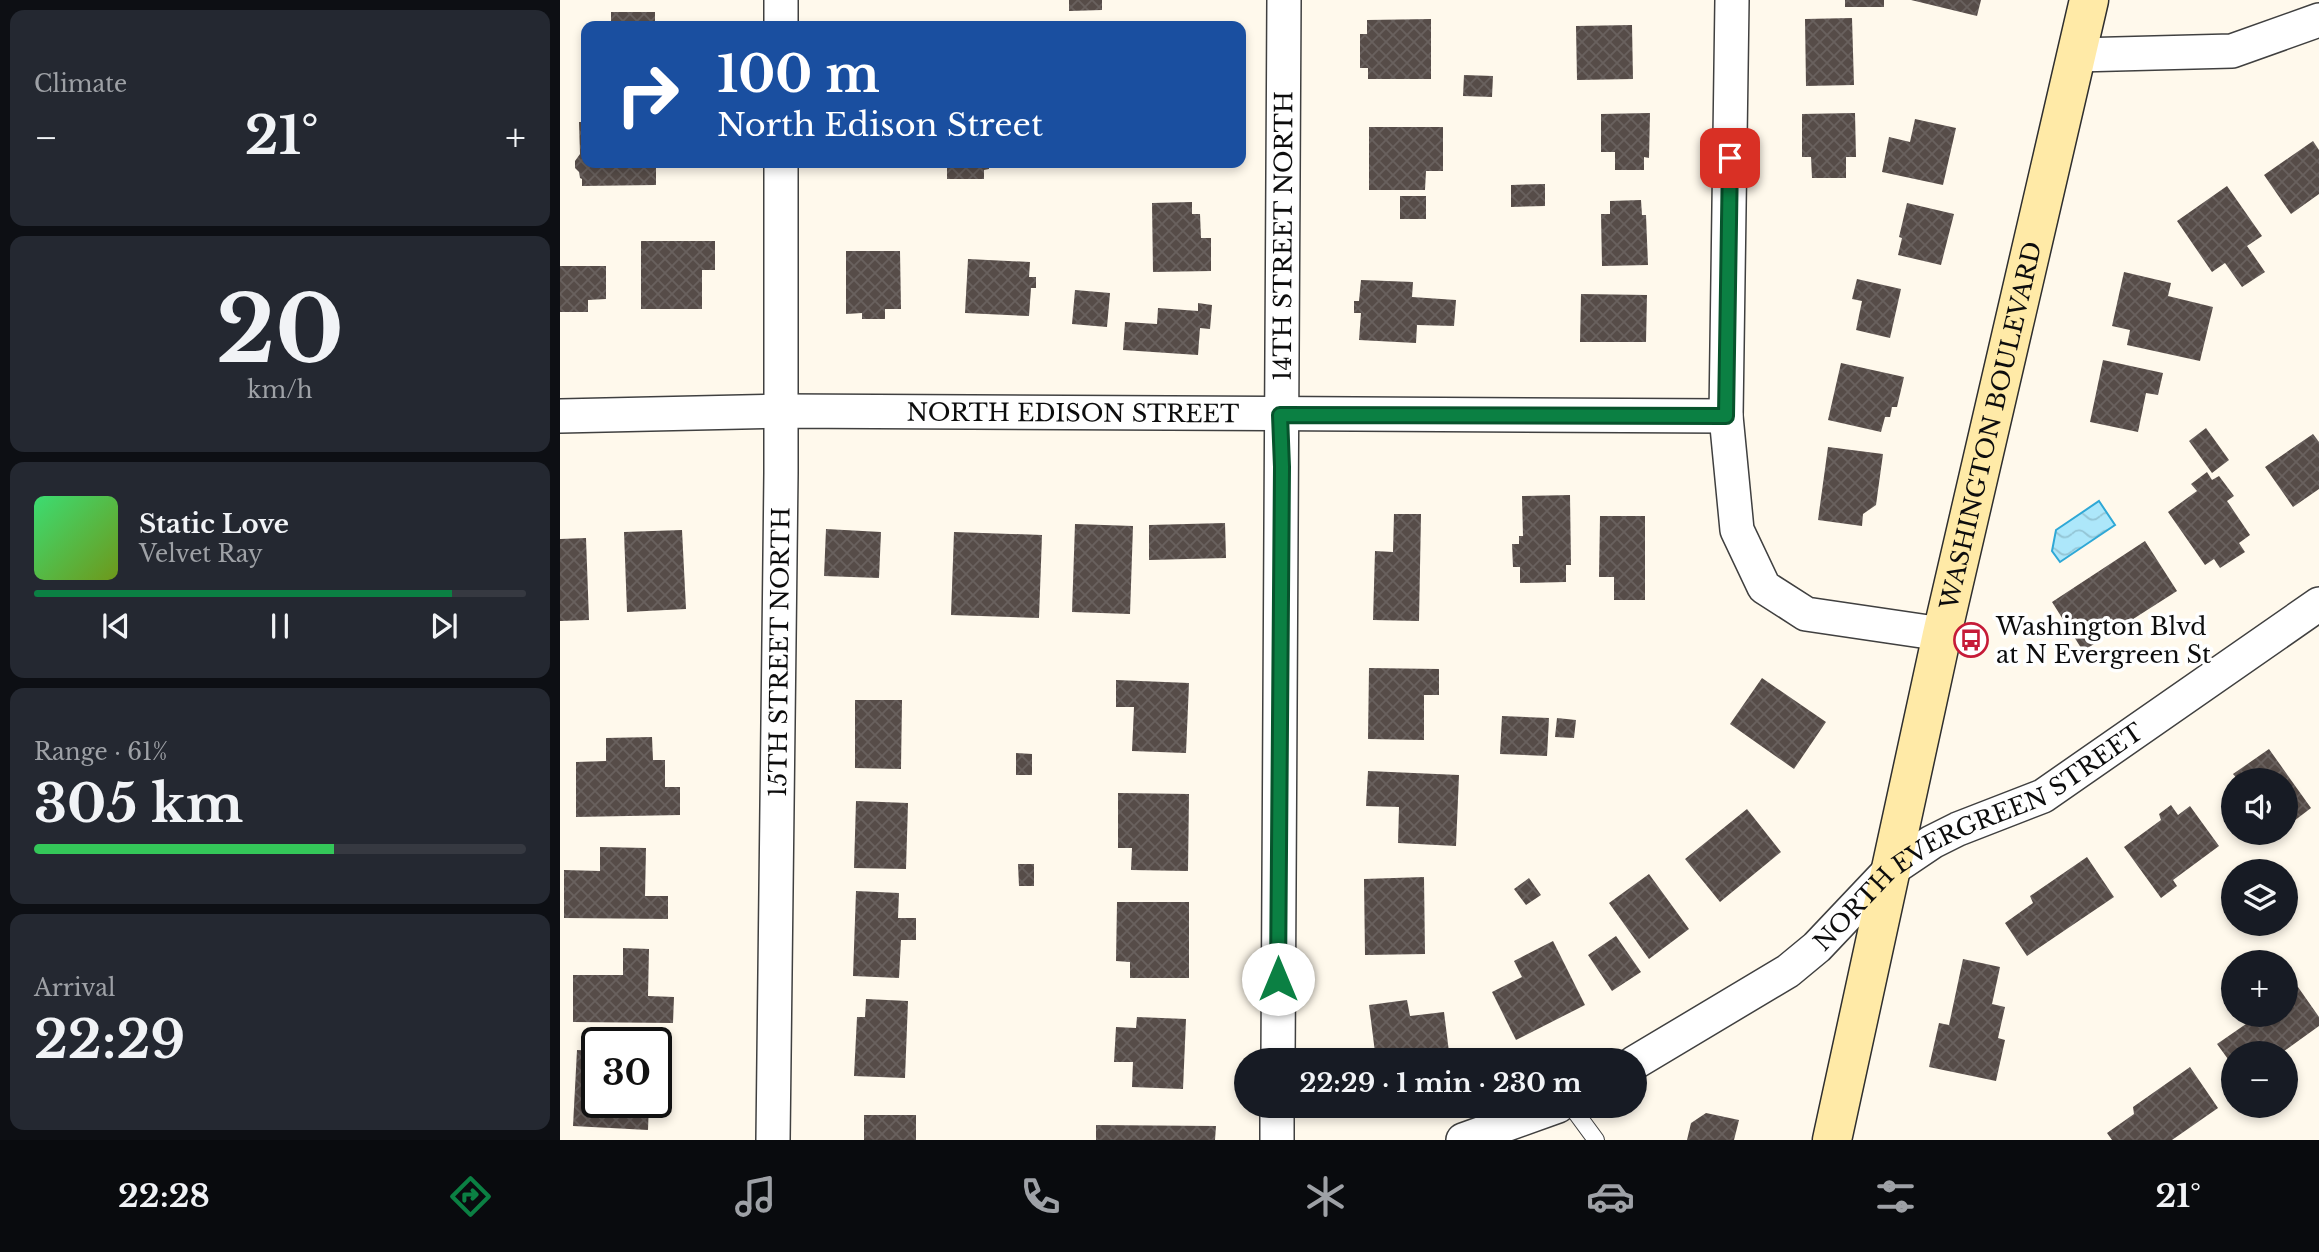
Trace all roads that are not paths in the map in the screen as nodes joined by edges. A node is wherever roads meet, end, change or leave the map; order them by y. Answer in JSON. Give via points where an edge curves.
{"nodes":[{"id":1,"x":781,"y":0,"type":"edge"},
{"id":2,"x":1284,"y":0,"type":"edge"},
{"id":3,"x":1732,"y":0,"type":"edge"},
{"id":4,"x":2089,"y":0,"type":"edge"},
{"id":5,"x":2319,"y":20,"type":"edge"},
{"id":6,"x":781,"y":21,"type":"edge"},
{"id":7,"x":2077,"y":55,"type":"junction"},
{"id":8,"x":781,"y":168,"type":"edge"},
{"id":9,"x":782,"y":411,"type":"junction"},
{"id":10,"x":1280,"y":415,"type":"junction"},
{"id":11,"x":560,"y":416,"type":"edge"},
{"id":12,"x":1726,"y":416,"type":"junction"},
{"id":13,"x":2319,"y":604,"type":"edge"},
{"id":14,"x":1942,"y":635,"type":"junction"},
{"id":15,"x":1889,"y":871,"type":"junction"},
{"id":16,"x":1278,"y":1048,"type":"edge"},
{"id":17,"x":1647,"y":1055,"type":"edge"},
{"id":18,"x":1277,"y":1118,"type":"edge"},
{"id":19,"x":1524,"y":1118,"type":"edge"},
{"id":20,"x":1580,"y":1118,"type":"edge"},
{"id":21,"x":773,"y":1140,"type":"edge"},
{"id":22,"x":1277,"y":1140,"type":"edge"},
{"id":23,"x":1463,"y":1140,"type":"edge"},
{"id":24,"x":1596,"y":1140,"type":"edge"},
{"id":25,"x":1832,"y":1140,"type":"edge"}],
"edges":[{"from":1,"to":6,"type":"street"},
{"from":2,"to":10,"type":"street","name":"14TH STREET NORTH"},
{"from":3,"to":12,"type":"street"},
{"from":4,"to":7,"type":"main road","name":"WASHINGTON BOULEVARD"},
{"from":5,"to":7,"type":"street","via":[[2232,51]]},
{"from":7,"to":14,"type":"main road","name":"WASHINGTON BOULEVARD"},
{"from":8,"to":9,"type":"street","name":"15TH STREET NORTH"},
{"from":9,"to":10,"type":"street","name":"NORTH EDISON STREET"},
{"from":9,"to":11,"type":"street","name":"NORTH EDISON STREET"},
{"from":9,"to":21,"type":"street","name":"15TH STREET NORTH"},
{"from":10,"to":12,"type":"street","name":"NORTH EDISON STREET"},
{"from":10,"to":16,"type":"street","name":"14TH STREET NORTH"},
{"from":12,"to":14,"type":"street","via":[[1737,530],[1764,587],[1806,614]]},
{"from":13,"to":15,"type":"street","name":"NORTH EVERGREEN STREET","via":[[2043,796],[1931,842]]},
{"from":14,"to":15,"type":"main road","name":"WASHINGTON BOULEVARD"},
{"from":15,"to":17,"type":"street","name":"NORTH EVERGREEN STREET","via":[[1788,971]]},
{"from":15,"to":25,"type":"main road","name":"WASHINGTON BOULEVARD"},
{"from":18,"to":22,"type":"street"},
{"from":19,"to":23,"type":"street"},
{"from":20,"to":24,"type":"lane"}]}
